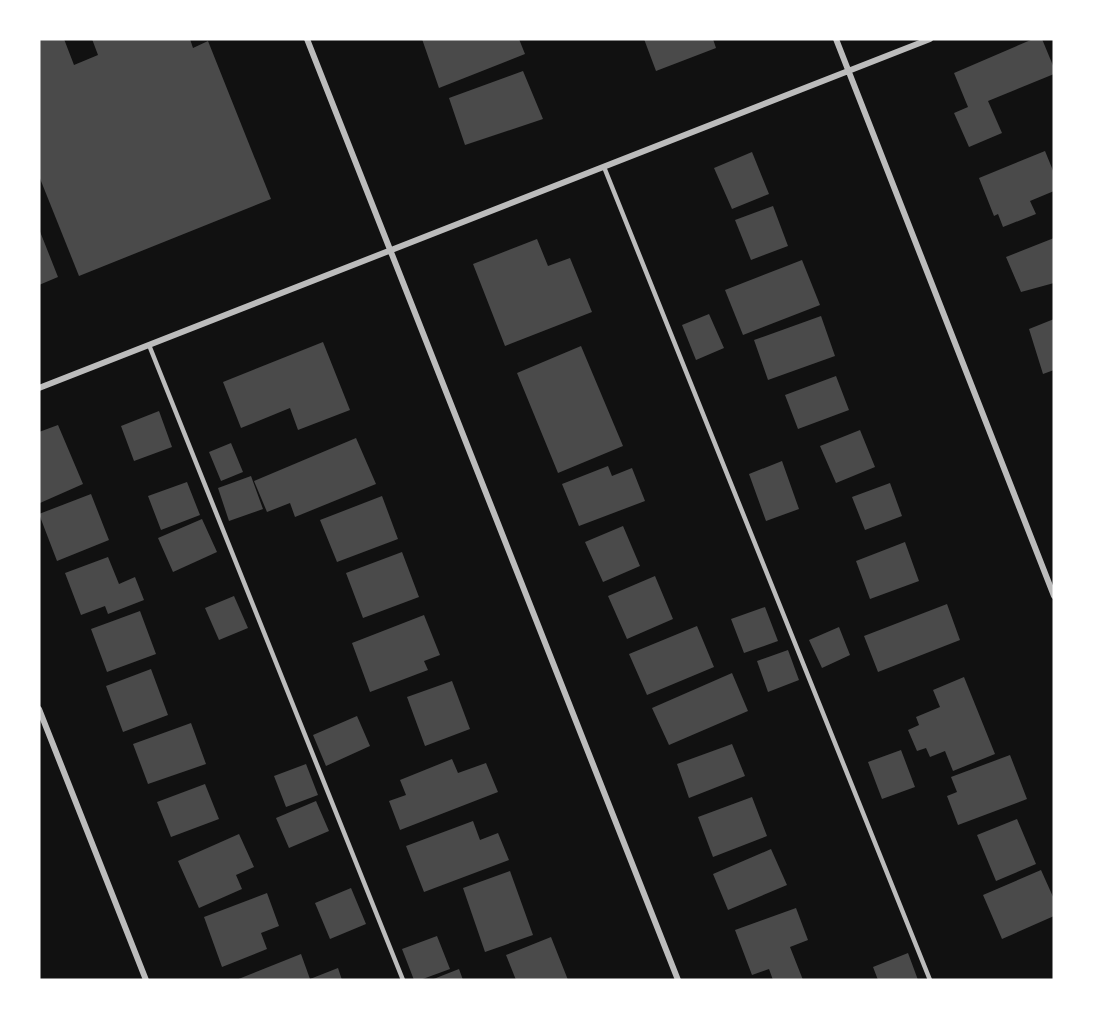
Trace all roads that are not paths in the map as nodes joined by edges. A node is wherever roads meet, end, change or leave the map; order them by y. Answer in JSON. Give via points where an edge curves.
{"nodes":[{"id":1,"x":307,"y":39,"type":"edge"},
{"id":2,"x":836,"y":39,"type":"edge"},
{"id":3,"x":930,"y":39,"type":"edge"},
{"id":4,"x":849,"y":71,"type":"junction"},
{"id":5,"x":604,"y":167,"type":"junction"},
{"id":6,"x":392,"y":250,"type":"junction"},
{"id":7,"x":149,"y":345,"type":"junction"},
{"id":8,"x":39,"y":388,"type":"edge"},
{"id":9,"x":1054,"y":596,"type":"edge"},
{"id":10,"x":39,"y":709,"type":"edge"},
{"id":11,"x":146,"y":980,"type":"edge"},
{"id":12,"x":403,"y":980,"type":"edge"},
{"id":13,"x":678,"y":980,"type":"edge"},
{"id":14,"x":930,"y":980,"type":"edge"}],
"edges":[{"from":1,"to":6,"type":"street"},
{"from":2,"to":4,"type":"street"},
{"from":3,"to":4,"type":"street"},
{"from":4,"to":5,"type":"street"},
{"from":4,"to":9,"type":"street"},
{"from":5,"to":6,"type":"street"},
{"from":5,"to":14,"type":"lane"},
{"from":6,"to":7,"type":"street"},
{"from":6,"to":13,"type":"street"},
{"from":7,"to":8,"type":"street"},
{"from":7,"to":12,"type":"lane"},
{"from":10,"to":11,"type":"street"}]}
